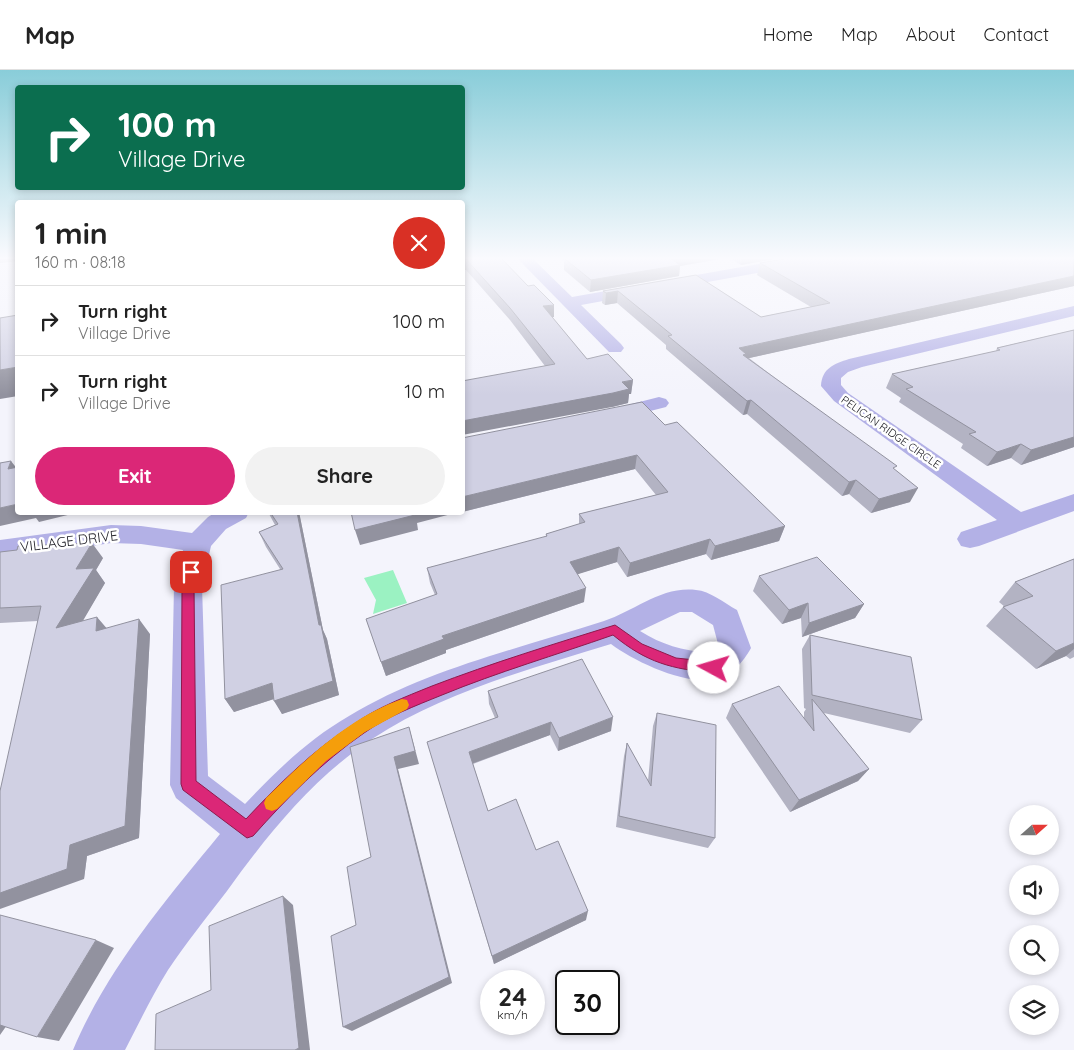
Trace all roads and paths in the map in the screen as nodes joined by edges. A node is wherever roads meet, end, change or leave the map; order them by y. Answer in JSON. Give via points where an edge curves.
{"nodes":[{"id":1,"x":572,"y":304,"type":"edge"},
{"id":2,"x":1070,"y":321,"type":"edge"},
{"id":3,"x":615,"y":348,"type":"dead end"},
{"id":4,"x":659,"y":403,"type":"dead end"},
{"id":5,"x":594,"y":419,"type":"edge"},
{"id":6,"x":1074,"y":502,"type":"edge"},
{"id":7,"x":232,"y":515,"type":"edge"},
{"id":8,"x":1018,"y":522,"type":"junction"},
{"id":9,"x":970,"y":540,"type":"dead end"},
{"id":10,"x":198,"y":543,"type":"junction"},
{"id":11,"x":0,"y":550,"type":"edge"},
{"id":12,"x":615,"y":630,"type":"dead end"},
{"id":13,"x":247,"y":830,"type":"junction"},
{"id":14,"x":98,"y":1050,"type":"edge"}],
"edges":[{"from":1,"to":3,"type":"street"},
{"from":2,"to":8,"type":"street","name":"PELICAN RIDGE CIRCLE","via":[[1042,319],[841,368],[831,376],[831,386],[841,397]]},
{"from":4,"to":5,"type":"street"},
{"from":6,"to":8,"type":"street"},
{"from":7,"to":10,"type":"street","via":[[217,523]]},
{"from":8,"to":9,"type":"street"},
{"from":10,"to":11,"type":"street","name":"VILLAGE DRIVE","via":[[141,534],[111,534]]},
{"from":10,"to":13,"type":"street","via":[[188,586],[189,784]]},
{"from":12,"to":13,"type":"street","via":[[471,677],[397,707],[360,727],[321,756]]},
{"from":13,"to":14,"type":"street","via":[[152,955]]}]}
